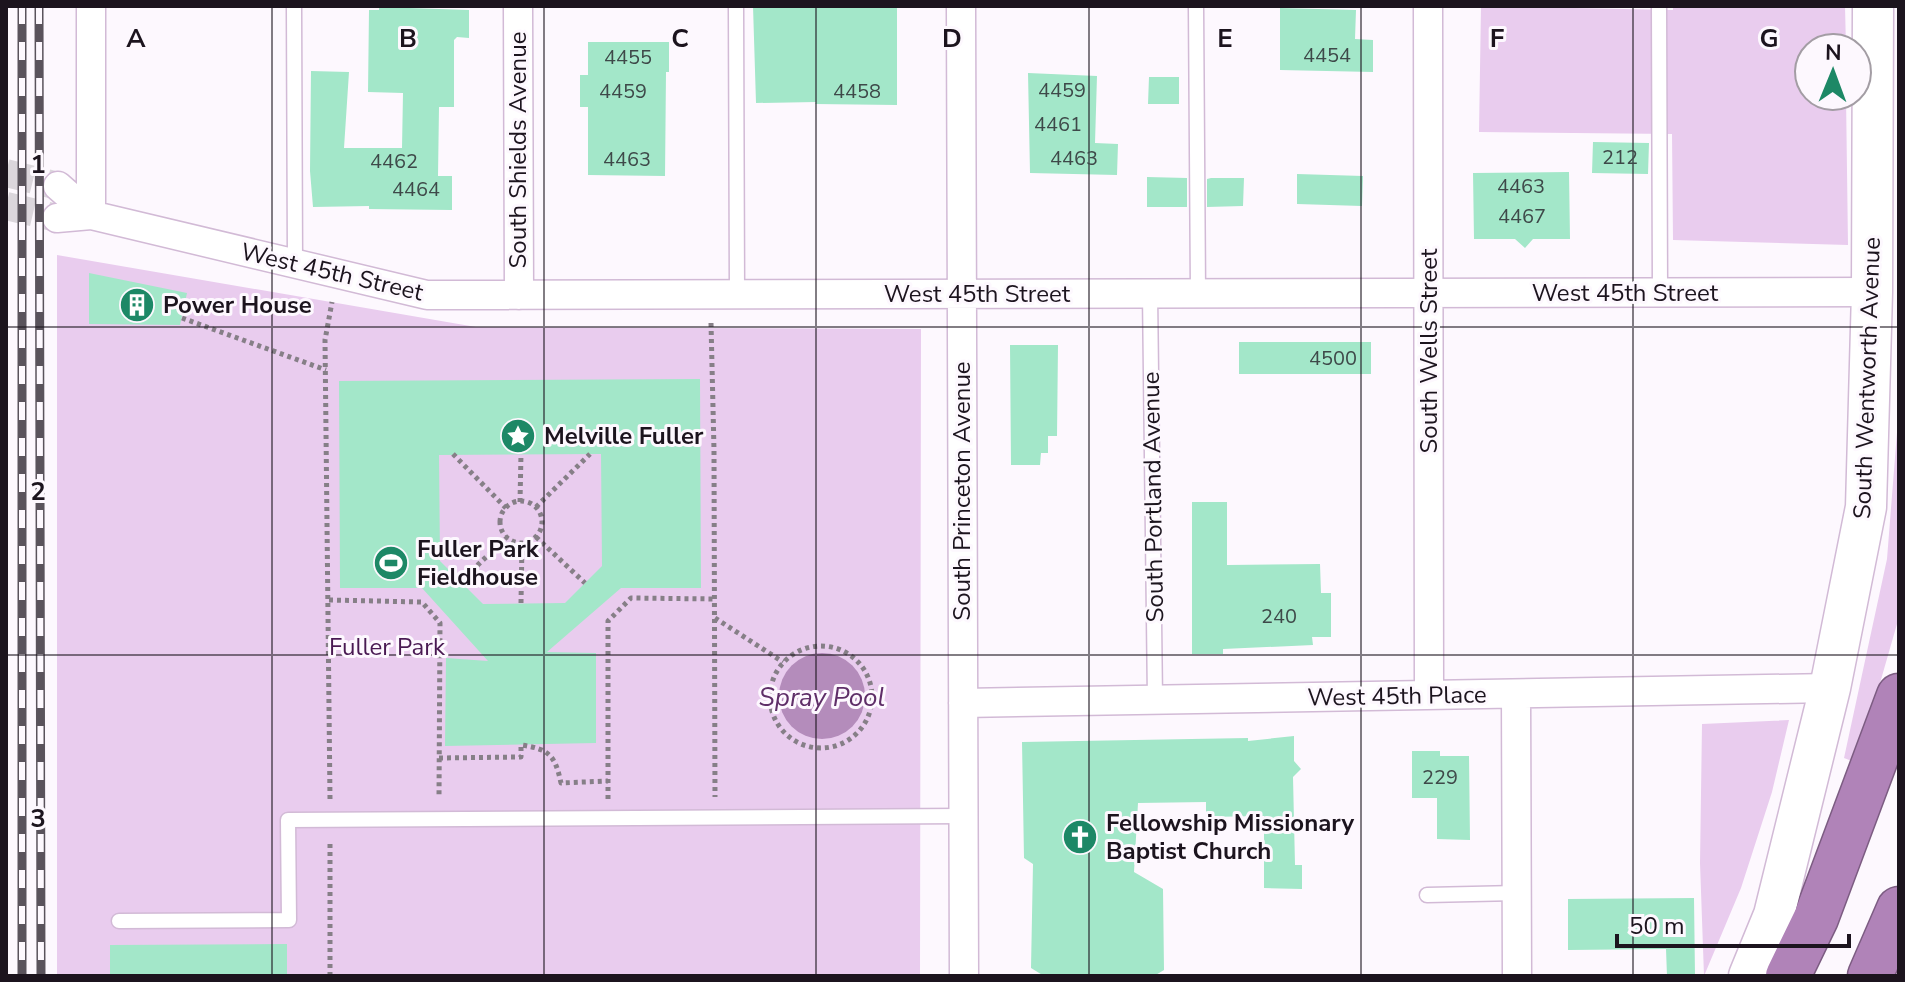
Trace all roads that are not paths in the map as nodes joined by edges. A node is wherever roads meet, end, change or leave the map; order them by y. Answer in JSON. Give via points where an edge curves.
{"nodes":[{"id":1,"x":91,"y":6,"type":"edge"},
{"id":2,"x":294,"y":6,"type":"edge"},
{"id":3,"x":518,"y":6,"type":"edge"},
{"id":4,"x":736,"y":6,"type":"edge"},
{"id":5,"x":961,"y":6,"type":"edge"},
{"id":6,"x":1196,"y":6,"type":"edge"},
{"id":7,"x":1428,"y":6,"type":"edge"},
{"id":8,"x":1659,"y":6,"type":"edge"},
{"id":9,"x":1873,"y":6,"type":"edge"},
{"id":10,"x":58,"y":186,"type":"tunnel mouth"},
{"id":11,"x":91,"y":215,"type":"junction"},
{"id":12,"x":57,"y":218,"type":"tunnel mouth"},
{"id":13,"x":295,"y":264,"type":"junction"},
{"id":14,"x":1660,"y":292,"type":"junction"},
{"id":15,"x":1872,"y":292,"type":"junction"},
{"id":16,"x":1150,"y":293,"type":"junction"},
{"id":17,"x":1428,"y":293,"type":"junction"},
{"id":18,"x":737,"y":294,"type":"junction"},
{"id":19,"x":962,"y":294,"type":"junction"},
{"id":20,"x":1198,"y":294,"type":"junction"},
{"id":21,"x":519,"y":295,"type":"junction"},
{"id":22,"x":1830,"y":688,"type":"junction"},
{"id":23,"x":1516,"y":694,"type":"junction"},
{"id":24,"x":1429,"y":695,"type":"junction"},
{"id":25,"x":1899,"y":696,"type":"edge"},
{"id":26,"x":1155,"y":700,"type":"junction"},
{"id":27,"x":963,"y":703,"type":"junction"},
{"id":28,"x":963,"y":816,"type":"junction"},
{"id":29,"x":1517,"y":893,"type":"junction"},
{"id":30,"x":1427,"y":895,"type":"dead end"},
{"id":31,"x":1899,"y":909,"type":"edge"},
{"id":32,"x":119,"y":921,"type":"dead end"},
{"id":33,"x":964,"y":976,"type":"edge"},
{"id":34,"x":1517,"y":976,"type":"edge"},
{"id":35,"x":1749,"y":976,"type":"edge"},
{"id":36,"x":1788,"y":976,"type":"edge"},
{"id":37,"x":1870,"y":976,"type":"edge"}],
"edges":[{"from":1,"to":11,"type":"street"},
{"from":2,"to":13,"type":"lane"},
{"from":3,"to":21,"type":"street","name":"South Shields Avenue"},
{"from":4,"to":18,"type":"lane"},
{"from":5,"to":19,"type":"street","name":"South Princeton Avenue"},
{"from":6,"to":20,"type":"lane"},
{"from":7,"to":17,"type":"street","name":"South Wells Street"},
{"from":8,"to":14,"type":"lane"},
{"from":9,"to":15,"type":"main road","name":"South Wentworth Avenue"},
{"from":10,"to":11,"type":"street","name":"West 45th Street"},
{"from":11,"to":12,"type":"street","name":"West 45th Street"},
{"from":11,"to":13,"type":"street","name":"West 45th Street"},
{"from":13,"to":21,"type":"street","name":"West 45th Street","via":[[427,295]]},
{"from":14,"to":15,"type":"street","name":"West 45th Street"},
{"from":14,"to":17,"type":"street","name":"West 45th Street"},
{"from":15,"to":22,"type":"main road","name":"South Wentworth Avenue","via":[[1866,507]]},
{"from":16,"to":19,"type":"street","name":"West 45th Street"},
{"from":16,"to":20,"type":"street","name":"West 45th Street"},
{"from":16,"to":26,"type":"lane","name":"South Portland Avenue"},
{"from":17,"to":20,"type":"street","name":"West 45th Street"},
{"from":17,"to":24,"type":"street","name":"South Wells Street"},
{"from":18,"to":19,"type":"street","name":"West 45th Street"},
{"from":18,"to":21,"type":"street","name":"West 45th Street"},
{"from":19,"to":27,"type":"street","name":"South Princeton Avenue"},
{"from":22,"to":23,"type":"street","name":"West 45th Place"},
{"from":22,"to":35,"type":"main road","name":"South Wentworth Avenue","via":[[1774,915]]},
{"from":23,"to":24,"type":"street","name":"West 45th Place"},
{"from":23,"to":29,"type":"street"},
{"from":24,"to":26,"type":"street","name":"West 45th Place"},
{"from":25,"to":36,"type":"highway","via":[[1816,918]]},
{"from":26,"to":27,"type":"street","name":"West 45th Place"},
{"from":27,"to":28,"type":"street","name":"South Princeton Avenue"},
{"from":28,"to":32,"type":"lane","via":[[288,820],[289,920]]},
{"from":28,"to":33,"type":"street","name":"South Princeton Avenue"},
{"from":29,"to":30,"type":"lane"},
{"from":29,"to":34,"type":"street"},
{"from":31,"to":37,"type":"highway"}]}
